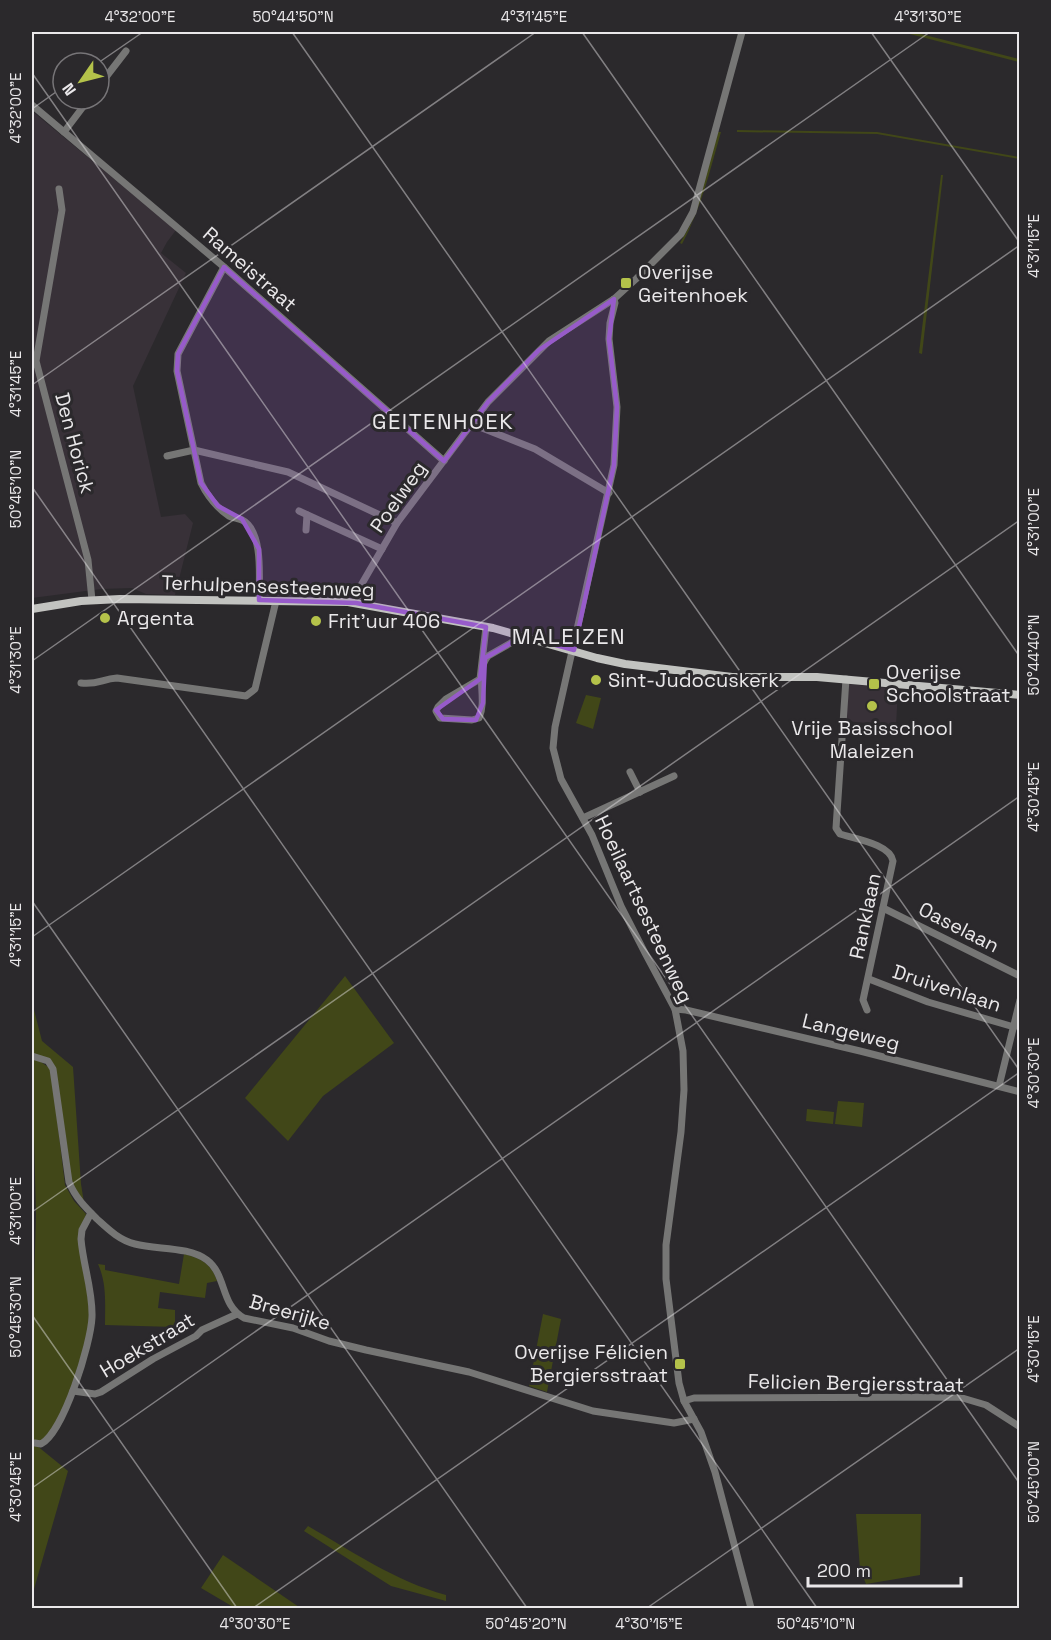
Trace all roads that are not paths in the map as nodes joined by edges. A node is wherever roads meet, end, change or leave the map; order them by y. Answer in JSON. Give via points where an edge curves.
{"nodes":[{"id":1,"x":742,"y":32,"type":"edge"},
{"id":2,"x":126,"y":51,"type":"dead end"},
{"id":3,"x":111,"y":70,"type":"edge"},
{"id":4,"x":32,"y":105,"type":"edge"},
{"id":5,"x":80,"y":111,"type":"edge"},
{"id":6,"x":64,"y":132,"type":"junction"},
{"id":7,"x":59,"y":189,"type":"dead end"},
{"id":8,"x":224,"y":267,"type":"junction"},
{"id":9,"x":614,"y":299,"type":"junction"},
{"id":10,"x":472,"y":424,"type":"junction"},
{"id":11,"x":194,"y":450,"type":"junction"},
{"id":12,"x":167,"y":456,"type":"dead end"},
{"id":13,"x":444,"y":461,"type":"junction"},
{"id":14,"x":609,"y":493,"type":"junction"},
{"id":15,"x":299,"y":510,"type":"dead end"},
{"id":16,"x":307,"y":515,"type":"junction"},
{"id":17,"x":397,"y":523,"type":"junction"},
{"id":18,"x":306,"y":530,"type":"dead end"},
{"id":19,"x":382,"y":549,"type":"junction"},
{"id":20,"x":92,"y":600,"type":"junction"},
{"id":21,"x":259,"y":600,"type":"junction"},
{"id":22,"x":276,"y":601,"type":"junction"},
{"id":23,"x":356,"y":603,"type":"junction"},
{"id":24,"x":32,"y":607,"type":"edge"},
{"id":25,"x":486,"y":627,"type":"junction"},
{"id":26,"x":523,"y":636,"type":"junction"},
{"id":27,"x":574,"y":650,"type":"junction"},
{"id":28,"x":846,"y":679,"type":"junction"},
{"id":29,"x":81,"y":683,"type":"dead end"},
{"id":30,"x":1020,"y":695,"type":"edge"},
{"id":31,"x":630,"y":771,"type":"dead end"},
{"id":32,"x":674,"y":777,"type":"dead end"},
{"id":33,"x":640,"y":792,"type":"junction"},
{"id":34,"x":583,"y":818,"type":"junction"},
{"id":35,"x":883,"y":908,"type":"junction"},
{"id":36,"x":1020,"y":976,"type":"edge"},
{"id":37,"x":869,"y":979,"type":"junction"},
{"id":38,"x":1020,"y":1000,"type":"edge"},
{"id":39,"x":675,"y":1009,"type":"junction"},
{"id":40,"x":867,"y":1010,"type":"dead end"},
{"id":41,"x":1014,"y":1027,"type":"junction"},
{"id":42,"x":32,"y":1056,"type":"edge"},
{"id":43,"x":999,"y":1086,"type":"junction"},
{"id":44,"x":1020,"y":1092,"type":"edge"},
{"id":45,"x":91,"y":1213,"type":"junction"},
{"id":46,"x":237,"y":1314,"type":"junction"},
{"id":47,"x":73,"y":1391,"type":"junction"},
{"id":48,"x":684,"y":1401,"type":"junction"},
{"id":49,"x":694,"y":1419,"type":"junction"},
{"id":50,"x":1020,"y":1427,"type":"edge"},
{"id":51,"x":35,"y":1443,"type":"dead end"},
{"id":52,"x":751,"y":1608,"type":"edge"}],
"edges":[{"from":1,"to":9,"type":"street","name":"Poelweg","via":[[688,222],[674,241]]},
{"from":2,"to":3,"type":"street"},
{"from":4,"to":6,"type":"street","name":"Rameistraat"},
{"from":5,"to":6,"type":"street"},
{"from":6,"to":8,"type":"street","name":"Rameistraat"},
{"from":7,"to":20,"type":"street","name":"Den Horick","via":[[62,210],[36,361],[88,560]]},
{"from":8,"to":11,"type":"street","via":[[178,354],[177,371]]},
{"from":8,"to":13,"type":"street","name":"Rameistraat"},
{"from":9,"to":10,"type":"street","name":"Poelweg","via":[[539,350]]},
{"from":9,"to":14,"type":"street","name":"Hoeilaartsesteenweg","via":[[609,339],[617,407]]},
{"from":10,"to":13,"type":"street","name":"Poelweg"},
{"from":10,"to":14,"type":"street","via":[[534,449]]},
{"from":11,"to":12,"type":"street"},
{"from":11,"to":17,"type":"street","via":[[288,472]]},
{"from":11,"to":21,"type":"street","via":[[206,492],[227,515],[243,520],[251,529],[259,549]]},
{"from":13,"to":17,"type":"street","name":"Poelweg"},
{"from":14,"to":27,"type":"street","name":"Hoeilaartsesteenweg"},
{"from":15,"to":16,"type":"street"},
{"from":16,"to":18,"type":"street"},
{"from":16,"to":19,"type":"street"},
{"from":17,"to":19,"type":"street","name":"Poelweg"},
{"from":19,"to":23,"type":"street","name":"Poelweg","via":[[360,587]]},
{"from":20,"to":21,"type":"main road","name":"Terhulpensesteenweg"},
{"from":20,"to":24,"type":"main road","name":"Terhulpensesteenweg"},
{"from":21,"to":22,"type":"main road","name":"Terhulpensesteenweg"},
{"from":22,"to":23,"type":"main road","name":"Terhulpensesteenweg"},
{"from":22,"to":29,"type":"street","via":[[255,689],[246,696],[117,678],[94,685]]},
{"from":23,"to":25,"type":"main road","name":"Terhulpensesteenweg"},
{"from":25,"to":26,"type":"main road","name":"Terhulpensesteenweg"},
{"from":25,"to":26,"type":"street","via":[[480,679],[441,704],[436,710],[440,718],[479,718],[485,660]]},
{"from":26,"to":27,"type":"main road","name":"Terhulpensesteenweg"},
{"from":27,"to":28,"type":"main road","name":"Terhulpensesteenweg","via":[[625,664],[732,677]]},
{"from":27,"to":34,"type":"street","name":"Hoeilaartsesteenweg","via":[[553,748],[557,769]]},
{"from":28,"to":30,"type":"main road","name":"Terhulpensesteenweg"},
{"from":28,"to":35,"type":"street","name":"Ranklaan","via":[[836,828],[840,834],[886,849],[893,856]]},
{"from":31,"to":33,"type":"street"},
{"from":32,"to":33,"type":"street"},
{"from":33,"to":34,"type":"street"},
{"from":34,"to":39,"type":"street","name":"Hoeilaartsesteenweg","via":[[621,906]]},
{"from":35,"to":36,"type":"street","name":"Oaselaan"},
{"from":35,"to":37,"type":"street","name":"Ranklaan"},
{"from":37,"to":40,"type":"street","name":"Ranklaan","via":[[864,1000]]},
{"from":37,"to":41,"type":"street","name":"Druivenlaan","via":[[928,1002]]},
{"from":38,"to":41,"type":"street"},
{"from":39,"to":43,"type":"street","name":"Langeweg"},
{"from":39,"to":48,"type":"street","name":"Hoeilaartsesteenweg","via":[[683,1051],[684,1090],[666,1267]]},
{"from":41,"to":43,"type":"street"},
{"from":42,"to":45,"type":"street","name":"Breerijke","via":[[48,1061],[53,1069],[69,1182]]},
{"from":43,"to":44,"type":"street","name":"Langeweg"},
{"from":45,"to":46,"type":"street","name":"Breerijke","via":[[128,1242],[186,1252],[209,1261]]},
{"from":45,"to":47,"type":"street","name":"Hoekstraat","via":[[81,1239],[91,1325]]},
{"from":46,"to":47,"type":"street","name":"Hoekstraat","via":[[202,1330],[100,1392]]},
{"from":46,"to":49,"type":"street","name":"Breerijke","via":[[329,1341],[469,1372],[593,1411],[674,1423]]},
{"from":47,"to":51,"type":"street","name":"Hoekstraat","via":[[52,1435],[41,1444]]},
{"from":48,"to":49,"type":"street","name":"Hoeilaartsesteenweg"},
{"from":48,"to":50,"type":"street","name":"Felicien Bergiersstraat","via":[[959,1397],[986,1405]]},
{"from":49,"to":52,"type":"street","name":"Hoeilaartsesteenweg","via":[[716,1472]]}]}
